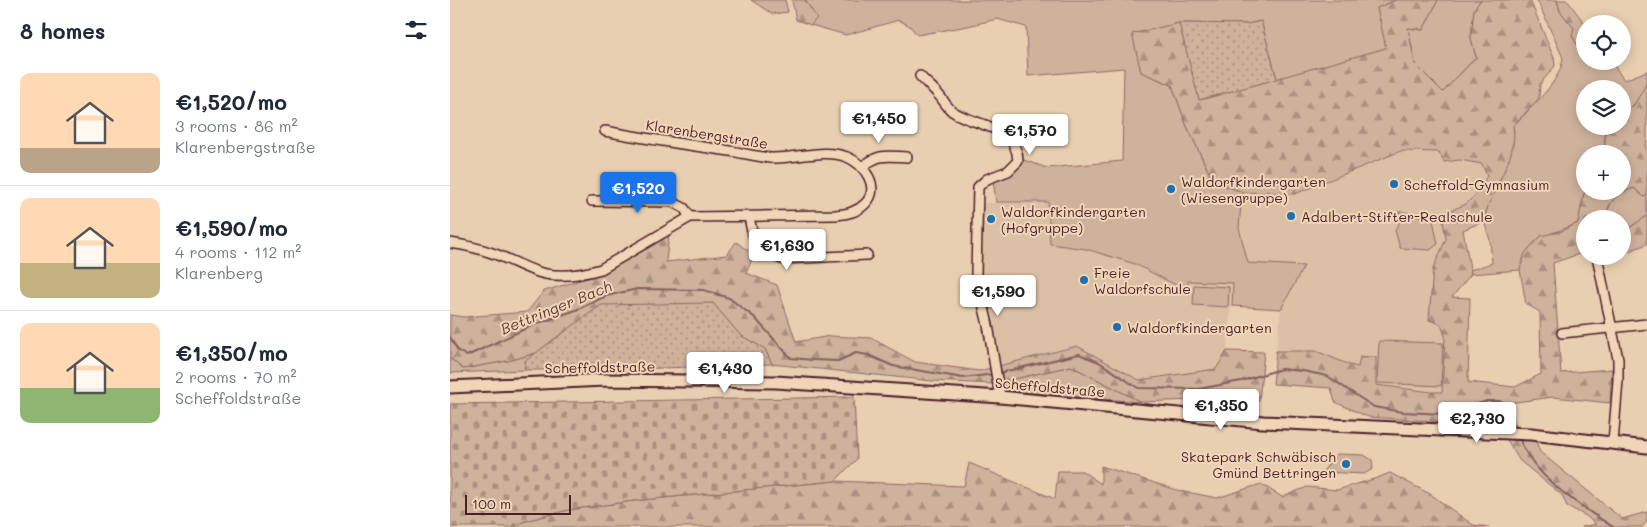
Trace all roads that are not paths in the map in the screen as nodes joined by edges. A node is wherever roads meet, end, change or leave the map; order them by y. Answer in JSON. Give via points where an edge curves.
{"nodes":[{"id":1,"x":920,"y":76,"type":"dead end"},
{"id":2,"x":605,"y":131,"type":"dead end"},
{"id":3,"x":907,"y":157,"type":"dead end"},
{"id":4,"x":862,"y":167,"type":"junction"},
{"id":5,"x":592,"y":201,"type":"dead end"},
{"id":6,"x":690,"y":217,"type":"junction"},
{"id":7,"x":749,"y":217,"type":"junction"},
{"id":8,"x":450,"y":242,"type":"edge"},
{"id":9,"x":868,"y":255,"type":"dead end"},
{"id":10,"x":1599,"y":265,"type":"edge"},
{"id":11,"x":1647,"y":324,"type":"edge"},
{"id":12,"x":1612,"y":328,"type":"junction"},
{"id":13,"x":1562,"y":333,"type":"dead end"},
{"id":14,"x":450,"y":387,"type":"edge"},
{"id":15,"x":999,"y":392,"type":"junction"},
{"id":16,"x":1613,"y":443,"type":"junction"},
{"id":17,"x":1647,"y":447,"type":"edge"}],
"edges":[{"from":1,"to":15,"type":"street","via":[[950,110],[995,128],[1006,135],[1018,150],[1018,161],[1008,171],[987,179],[978,187],[976,274]]},
{"from":2,"to":4,"type":"street","name":"Klarenbergstraße","via":[[771,158],[827,154],[847,157]]},
{"from":3,"to":4,"type":"street","via":[[881,156]]},
{"from":4,"to":7,"type":"street","via":[[871,180],[871,190],[868,201],[851,213]]},
{"from":5,"to":6,"type":"street","via":[[672,202],[684,208]]},
{"from":6,"to":7,"type":"street"},
{"from":6,"to":8,"type":"street","via":[[585,274],[537,272],[492,253]]},
{"from":7,"to":9,"type":"street","via":[[753,238],[770,256],[782,259]]},
{"from":10,"to":12,"type":"street"},
{"from":11,"to":12,"type":"street"},
{"from":12,"to":13,"type":"street"},
{"from":12,"to":16,"type":"street","via":[[1618,359]]},
{"from":14,"to":15,"type":"main road","name":"Scheffoldstraße","via":[[605,380],[720,381]]},
{"from":15,"to":16,"type":"main road","name":"Scheffoldstraße","via":[[1263,422],[1509,432]]},
{"from":16,"to":17,"type":"main road","name":"Scheffoldstraße"}]}
